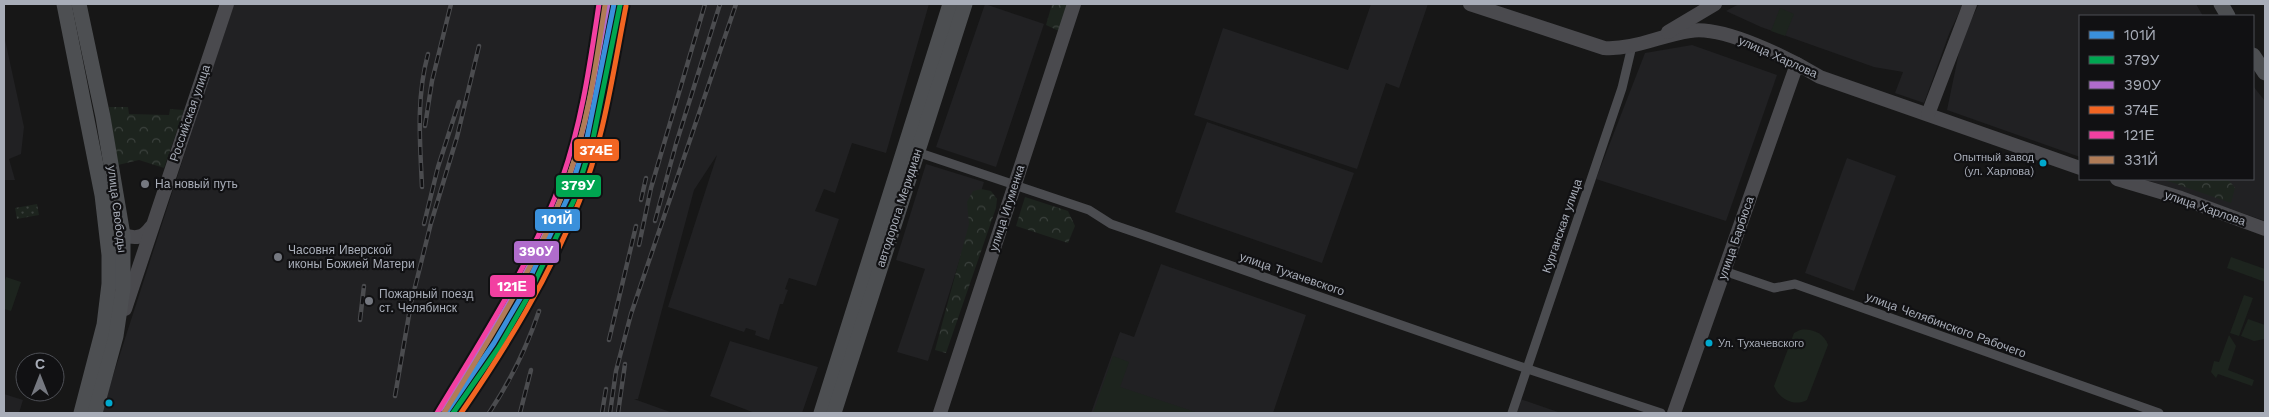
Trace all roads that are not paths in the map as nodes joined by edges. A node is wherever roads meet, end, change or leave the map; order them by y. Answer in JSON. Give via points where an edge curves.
{"nodes":[{"id":1,"x":64,"y":4,"type":"edge"},
{"id":2,"x":79,"y":4,"type":"edge"},
{"id":3,"x":227,"y":4,"type":"edge"},
{"id":4,"x":950,"y":4,"type":"edge"},
{"id":5,"x":965,"y":4,"type":"edge"},
{"id":6,"x":1074,"y":4,"type":"edge"},
{"id":7,"x":1470,"y":4,"type":"edge"},
{"id":8,"x":1970,"y":4,"type":"edge"},
{"id":9,"x":2221,"y":4,"type":"edge"},
{"id":10,"x":1711,"y":6,"type":"edge"},
{"id":11,"x":2227,"y":15,"type":"edge"},
{"id":12,"x":1705,"y":29,"type":"junction"},
{"id":13,"x":1654,"y":40,"type":"junction"},
{"id":14,"x":1632,"y":46,"type":"junction"},
{"id":15,"x":2254,"y":56,"type":"edge"},
{"id":16,"x":1797,"y":64,"type":"junction"},
{"id":17,"x":2265,"y":73,"type":"edge"},
{"id":18,"x":1928,"y":114,"type":"junction"},
{"id":19,"x":917,"y":152,"type":"junction"},
{"id":20,"x":2079,"y":168,"type":"edge"},
{"id":21,"x":2120,"y":180,"type":"edge"},
{"id":22,"x":1014,"y":185,"type":"junction"},
{"id":23,"x":152,"y":227,"type":"junction"},
{"id":24,"x":2265,"y":228,"type":"edge"},
{"id":25,"x":123,"y":235,"type":"junction"},
{"id":26,"x":1724,"y":271,"type":"junction"},
{"id":27,"x":116,"y":336,"type":"junction"},
{"id":28,"x":1526,"y":369,"type":"junction"},
{"id":29,"x":2132,"y":404,"type":"junction"},
{"id":30,"x":81,"y":413,"type":"edge"},
{"id":31,"x":95,"y":413,"type":"edge"},
{"id":32,"x":821,"y":413,"type":"edge"},
{"id":33,"x":834,"y":413,"type":"edge"},
{"id":34,"x":940,"y":413,"type":"edge"},
{"id":35,"x":1512,"y":413,"type":"edge"},
{"id":36,"x":1661,"y":413,"type":"edge"},
{"id":37,"x":1674,"y":413,"type":"edge"},
{"id":38,"x":2128,"y":413,"type":"edge"},
{"id":39,"x":2159,"y":413,"type":"edge"}],
"edges":[{"from":1,"to":30,"type":"main road","name":"улица Свободы","via":[[102,196],[109,255],[104,325]]},
{"from":2,"to":25,"type":"main road","name":"улица Свободы"},
{"from":3,"to":23,"type":"street","name":"Российская улица"},
{"from":4,"to":32,"type":"main road","name":"автодорога Меридиан"},
{"from":5,"to":19,"type":"main road","name":"автодорога Меридиан"},
{"from":6,"to":22,"type":"street","name":"улица Игуменка"},
{"from":7,"to":14,"type":"street","name":"улица Харлова","via":[[1604,48]]},
{"from":8,"to":18,"type":"street"},
{"from":9,"to":11,"type":"main road"},
{"from":10,"to":12,"type":"street","via":[[1704,17]]},
{"from":10,"to":13,"type":"street"},
{"from":12,"to":13,"type":"street","name":"улица Харлова"},
{"from":12,"to":16,"type":"street","name":"улица Харлова","via":[[1723,33]]},
{"from":13,"to":14,"type":"street","name":"улица Харлова"},
{"from":14,"to":28,"type":"street","name":"Курганская улица","via":[[1622,88]]},
{"from":15,"to":17,"type":"main road"},
{"from":16,"to":18,"type":"street","name":"улица Харлова","via":[[1820,77]]},
{"from":16,"to":26,"type":"street","name":"улица Барбюса"},
{"from":18,"to":20,"type":"street","name":"улица Харлова"},
{"from":19,"to":22,"type":"street","name":"улица Тухачевского"},
{"from":19,"to":33,"type":"main road","name":"автодорога Меридиан"},
{"from":21,"to":24,"type":"street","name":"улица Харлова"},
{"from":22,"to":28,"type":"street","name":"улица Тухачевского","via":[[1089,210],[1119,226]]},
{"from":22,"to":34,"type":"street","name":"улица Игуменка"},
{"from":23,"to":25,"type":"street","via":[[138,238]]},
{"from":23,"to":27,"type":"street","name":"Российская улица"},
{"from":25,"to":27,"type":"main road","name":"улица Свободы","via":[[123,289]]},
{"from":26,"to":29,"type":"street","name":"улица Челябинского Рабочего","via":[[1774,288],[1794,284]]},
{"from":26,"to":37,"type":"street","name":"улица Барбюса"},
{"from":27,"to":31,"type":"main road","name":"улица Свободы"},
{"from":28,"to":35,"type":"street","name":"Курганская улица"},
{"from":28,"to":36,"type":"street","name":"улица Тухачевского"},
{"from":29,"to":38,"type":"street"},
{"from":29,"to":39,"type":"street","name":"улица Челябинского Рабочего"}]}
